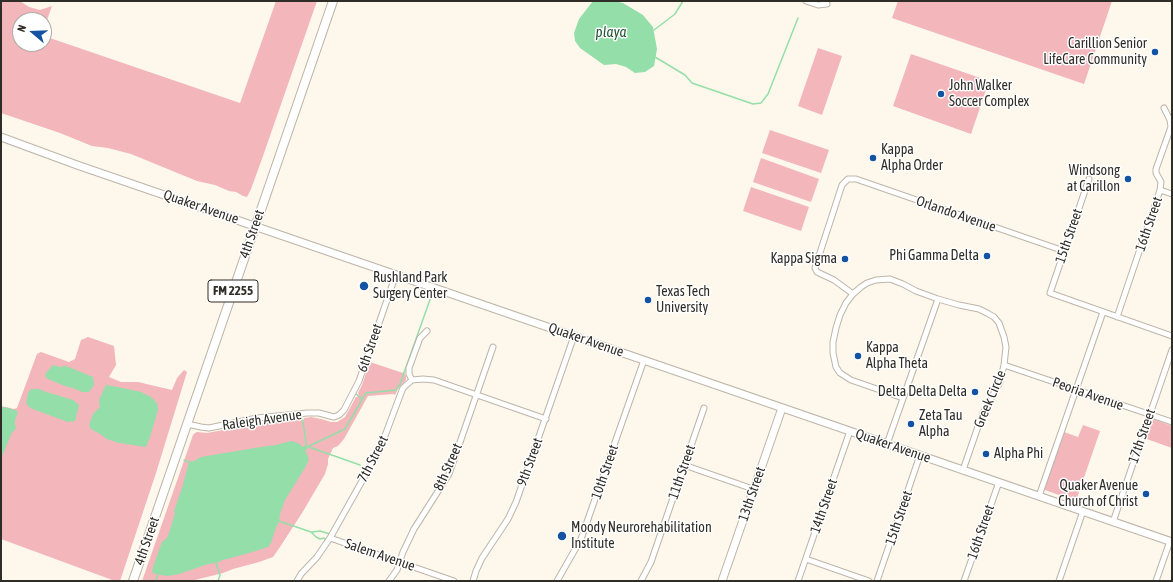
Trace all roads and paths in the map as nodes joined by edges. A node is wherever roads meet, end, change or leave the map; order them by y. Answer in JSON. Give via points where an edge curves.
{"nodes":[{"id":1,"x":332,"y":1,"type":"edge"},
{"id":2,"x":806,"y":1,"type":"edge"},
{"id":3,"x":824,"y":1,"type":"edge"},
{"id":4,"x":813,"y":2,"type":"edge"},
{"id":5,"x":1164,"y":108,"type":"dead end"},
{"id":6,"x":1,"y":138,"type":"edge"},
{"id":7,"x":1089,"y":179,"type":"dead end"},
{"id":8,"x":1160,"y":190,"type":"junction"},
{"id":9,"x":1172,"y":194,"type":"edge"},
{"id":10,"x":255,"y":226,"type":"junction"},
{"id":11,"x":1064,"y":251,"type":"junction"},
{"id":12,"x":396,"y":274,"type":"junction"},
{"id":13,"x":853,"y":294,"type":"junction"},
{"id":14,"x":938,"y":299,"type":"junction"},
{"id":15,"x":1103,"y":312,"type":"junction"},
{"id":16,"x":1116,"y":317,"type":"junction"},
{"id":17,"x":427,"y":331,"type":"dead end"},
{"id":18,"x":574,"y":336,"type":"junction"},
{"id":19,"x":1172,"y":336,"type":"edge"},
{"id":20,"x":493,"y":347,"type":"dead end"},
{"id":21,"x":1172,"y":350,"type":"edge"},
{"id":22,"x":644,"y":360,"type":"junction"},
{"id":23,"x":1004,"y":365,"type":"junction"},
{"id":24,"x":412,"y":380,"type":"junction"},
{"id":25,"x":1076,"y":389,"type":"junction"},
{"id":26,"x":477,"y":395,"type":"junction"},
{"id":27,"x":903,"y":398,"type":"junction"},
{"id":28,"x":704,"y":408,"type":"dead end"},
{"id":29,"x":782,"y":408,"type":"junction"},
{"id":30,"x":1150,"y":415,"type":"junction"},
{"id":31,"x":336,"y":416,"type":"joint"},
{"id":32,"x":546,"y":419,"type":"junction"},
{"id":33,"x":1172,"y":422,"type":"edge"},
{"id":34,"x":187,"y":424,"type":"junction"},
{"id":35,"x":850,"y":432,"type":"junction"},
{"id":36,"x":887,"y":444,"type":"junction"},
{"id":37,"x":920,"y":456,"type":"junction"},
{"id":38,"x":684,"y":466,"type":"junction"},
{"id":39,"x":963,"y":470,"type":"junction"},
{"id":40,"x":998,"y":482,"type":"junction"},
{"id":41,"x":753,"y":489,"type":"junction"},
{"id":42,"x":1039,"y":496,"type":"junction"},
{"id":43,"x":1083,"y":511,"type":"junction"},
{"id":44,"x":1113,"y":522,"type":"junction"},
{"id":45,"x":330,"y":538,"type":"junction"},
{"id":46,"x":1171,"y":541,"type":"edge"},
{"id":47,"x":806,"y":559,"type":"junction"},
{"id":48,"x":400,"y":562,"type":"junction"},
{"id":49,"x":133,"y":581,"type":"edge"},
{"id":50,"x":297,"y":581,"type":"edge"},
{"id":51,"x":390,"y":581,"type":"edge"},
{"id":52,"x":454,"y":581,"type":"edge"},
{"id":53,"x":473,"y":581,"type":"edge"},
{"id":54,"x":557,"y":581,"type":"edge"},
{"id":55,"x":641,"y":581,"type":"edge"},
{"id":56,"x":722,"y":581,"type":"edge"},
{"id":57,"x":798,"y":581,"type":"edge"},
{"id":58,"x":869,"y":581,"type":"edge"},
{"id":59,"x":877,"y":581,"type":"edge"},
{"id":60,"x":964,"y":581,"type":"edge"},
{"id":61,"x":1059,"y":581,"type":"edge"},
{"id":62,"x":1156,"y":581,"type":"edge"}],
"edges":[{"from":1,"to":10,"type":"main road","name":"4th Street","number":"FM 2255"},
{"from":2,"to":4,"type":"street"},
{"from":3,"to":4,"type":"street","via":[[827,4],[818,5]]},
{"from":5,"to":8,"type":"street","name":"16th Street","via":[[1170,120],[1170,127],[1156,169],[1161,182]]},
{"from":6,"to":10,"type":"main road","name":"Quaker Avenue"},
{"from":7,"to":11,"type":"street","name":"15th Street"},
{"from":8,"to":9,"type":"street"},
{"from":8,"to":16,"type":"street","name":"16th Street"},
{"from":10,"to":12,"type":"main road","name":"Quaker Avenue"},
{"from":10,"to":34,"type":"main road","name":"4th Street","number":"FM 2255"},
{"from":11,"to":13,"type":"street","name":"Orlando Avenue","via":[[856,179],[848,179],[842,185],[815,266],[816,271]]},
{"from":11,"to":15,"type":"street","name":"15th Street","via":[[1050,293]]},
{"from":12,"to":18,"type":"main road","name":"Quaker Avenue"},
{"from":12,"to":31,"type":"street","name":"6th Street","via":[[356,388],[344,410]]},
{"from":13,"to":14,"type":"street","name":"Greek Circle","via":[[867,283],[890,279]]},
{"from":13,"to":27,"type":"street","name":"Greek Circle","via":[[840,315],[836,328],[833,353],[836,367],[851,380]]},
{"from":14,"to":23,"type":"street","name":"Greek Circle","via":[[979,309],[994,317],[1004,337]]},
{"from":14,"to":27,"type":"street"},
{"from":15,"to":16,"type":"street"},
{"from":15,"to":25,"type":"street"},
{"from":16,"to":19,"type":"street"},
{"from":17,"to":24,"type":"street","via":[[420,338],[409,368]]},
{"from":18,"to":22,"type":"main road","name":"Quaker Avenue"},
{"from":18,"to":32,"type":"street","name":"9th Street"},
{"from":20,"to":26,"type":"street","name":"8th Street"},
{"from":21,"to":30,"type":"street","name":"17th Street"},
{"from":22,"to":29,"type":"main road","name":"Quaker Avenue"},
{"from":22,"to":54,"type":"street","name":"10th Street","via":[[581,539]]},
{"from":23,"to":25,"type":"street","name":"Peoria Avenue"},
{"from":23,"to":39,"type":"street","name":"Greek Circle","via":[[1000,382],[982,415]]},
{"from":24,"to":26,"type":"street","via":[[434,380]]},
{"from":24,"to":45,"type":"street","name":"7th Street","via":[[403,388],[383,443]]},
{"from":25,"to":30,"type":"street","name":"Peoria Avenue"},
{"from":25,"to":42,"type":"street"},
{"from":26,"to":32,"type":"street"},
{"from":26,"to":48,"type":"street","name":"8th Street","via":[[449,474],[414,529]]},
{"from":27,"to":36,"type":"street"},
{"from":28,"to":38,"type":"street","name":"11th Street"},
{"from":29,"to":35,"type":"main road","name":"Quaker Avenue"},
{"from":29,"to":41,"type":"main road","name":"13th Street"},
{"from":30,"to":33,"type":"street","name":"Peoria Avenue"},
{"from":30,"to":44,"type":"street","name":"17th Street"},
{"from":31,"to":34,"type":"street","name":"Raleigh Avenue","via":[[307,413],[257,418],[209,428]]},
{"from":32,"to":53,"type":"street","name":"9th Street","via":[[514,508],[482,558]]},
{"from":34,"to":49,"type":"main road","name":"4th Street","number":"FM 2255"},
{"from":35,"to":36,"type":"main road","name":"Quaker Avenue"},
{"from":35,"to":47,"type":"street","name":"14th Street"},
{"from":36,"to":37,"type":"main road","name":"Quaker Avenue"},
{"from":37,"to":39,"type":"main road","name":"Quaker Avenue"},
{"from":37,"to":59,"type":"street","name":"15th Street"},
{"from":38,"to":41,"type":"street"},
{"from":38,"to":55,"type":"street","name":"11th Street","via":[[651,562]]},
{"from":39,"to":40,"type":"main road","name":"Quaker Avenue"},
{"from":40,"to":42,"type":"main road","name":"Quaker Avenue"},
{"from":40,"to":60,"type":"street","name":"16th Street"},
{"from":41,"to":56,"type":"main road","name":"13th Street"},
{"from":42,"to":43,"type":"main road","name":"Quaker Avenue"},
{"from":43,"to":44,"type":"main road","name":"Quaker Avenue"},
{"from":43,"to":61,"type":"street"},
{"from":44,"to":46,"type":"main road","name":"Quaker Avenue"},
{"from":45,"to":48,"type":"street","name":"Salem Avenue"},
{"from":45,"to":50,"type":"street","name":"7th Street","via":[[318,557]]},
{"from":46,"to":62,"type":"street"},
{"from":47,"to":57,"type":"street","name":"14th Street"},
{"from":47,"to":58,"type":"street"},
{"from":48,"to":51,"type":"street","name":"8th Street"},
{"from":48,"to":52,"type":"street","name":"Salem Avenue"}]}
